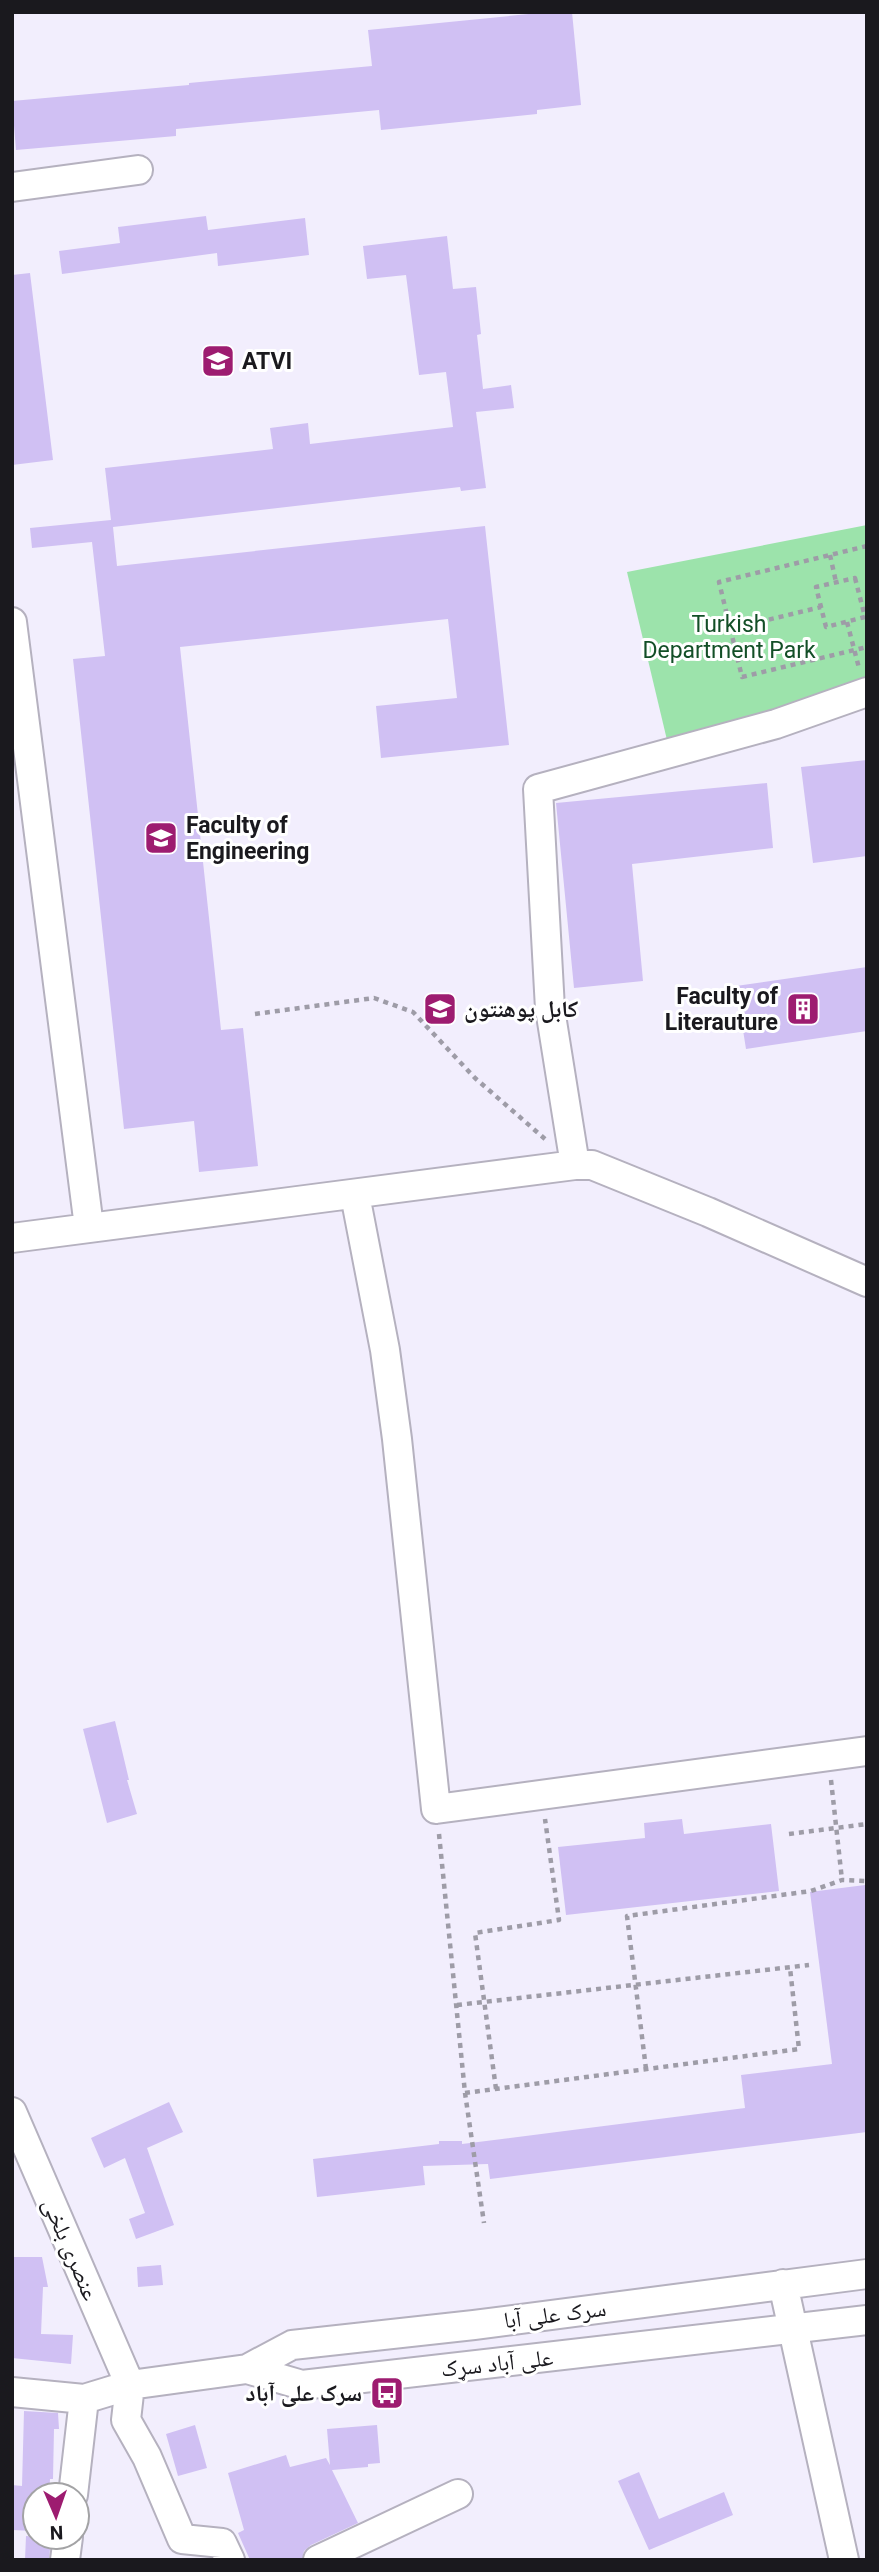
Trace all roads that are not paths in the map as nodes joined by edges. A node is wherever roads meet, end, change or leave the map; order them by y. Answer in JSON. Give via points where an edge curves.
{"nodes":[{"id":1,"x":138,"y":170,"type":"dead end"},
{"id":2,"x":12,"y":187,"type":"edge"},
{"id":3,"x":12,"y":622,"type":"edge"},
{"id":4,"x":867,"y":692,"type":"edge"},
{"id":5,"x":575,"y":1165,"type":"junction"},
{"id":6,"x":355,"y":1195,"type":"junction"},
{"id":7,"x":89,"y":1227,"type":"junction"},
{"id":8,"x":12,"y":1238,"type":"edge"},
{"id":9,"x":867,"y":1282,"type":"edge"},
{"id":10,"x":867,"y":1751,"type":"edge"},
{"id":11,"x":12,"y":2112,"type":"edge"},
{"id":12,"x":867,"y":2274,"type":"edge"},
{"id":13,"x":783,"y":2284,"type":"junction"},
{"id":14,"x":867,"y":2320,"type":"edge"},
{"id":15,"x":794,"y":2328,"type":"junction"},
{"id":16,"x":247,"y":2368,"type":"junction"},
{"id":17,"x":130,"y":2385,"type":"junction"},
{"id":18,"x":12,"y":2392,"type":"edge"},
{"id":19,"x":84,"y":2399,"type":"junction"},
{"id":20,"x":75,"y":2481,"type":"edge"},
{"id":21,"x":458,"y":2494,"type":"dead end"},
{"id":22,"x":230,"y":2560,"type":"edge"},
{"id":23,"x":318,"y":2560,"type":"edge"},
{"id":24,"x":844,"y":2560,"type":"edge"}],
"edges":[{"from":1,"to":2,"type":"street"},
{"from":3,"to":7,"type":"street"},
{"from":4,"to":5,"type":"street","via":[[776,724],[538,789],[550,1009]]},
{"from":5,"to":6,"type":"street"},
{"from":5,"to":9,"type":"street","via":[[592,1165]]},
{"from":6,"to":7,"type":"street"},
{"from":6,"to":10,"type":"street","via":[[385,1350],[436,1809]]},
{"from":7,"to":8,"type":"street"},
{"from":11,"to":17,"type":"street","name":"عنصری بلخی"},
{"from":12,"to":13,"type":"street","name":"سرک علی آبا"},
{"from":13,"to":15,"type":"street"},
{"from":13,"to":16,"type":"street","name":"سرک علی آبا","via":[[292,2346]]},
{"from":14,"to":15,"type":"street","name":"علی آباد سړک"},
{"from":15,"to":16,"type":"street","name":"علی آباد سړک","via":[[302,2385]]},
{"from":15,"to":24,"type":"street"},
{"from":16,"to":17,"type":"street","name":"علی آباد سړک"},
{"from":17,"to":19,"type":"street","name":"علی آباد سړک"},
{"from":17,"to":22,"type":"street","via":[[126,2420],[182,2539],[222,2543]]},
{"from":18,"to":19,"type":"street"},
{"from":19,"to":20,"type":"street"},
{"from":21,"to":23,"type":"street"}]}
